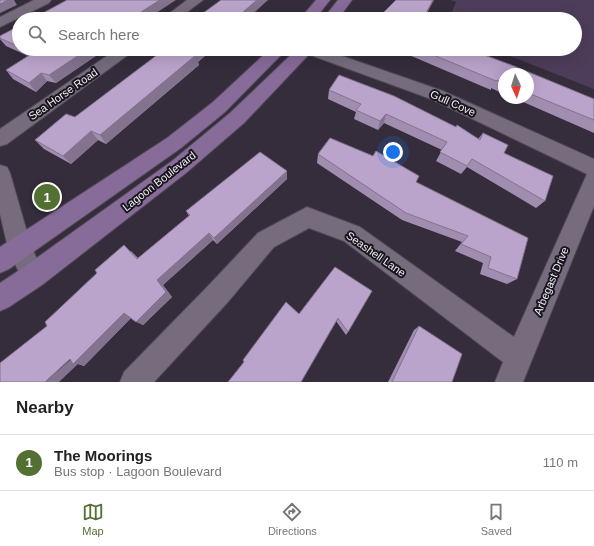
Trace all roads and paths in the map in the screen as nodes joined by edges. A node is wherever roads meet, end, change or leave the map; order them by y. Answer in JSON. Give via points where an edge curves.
{"nodes":[{"id":1,"x":44,"y":0,"type":"edge"},
{"id":2,"x":196,"y":0,"type":"edge"},
{"id":3,"x":323,"y":0,"type":"edge"},
{"id":4,"x":345,"y":0,"type":"edge"},
{"id":5,"x":21,"y":12,"type":"edge"},
{"id":6,"x":179,"y":12,"type":"edge"},
{"id":7,"x":313,"y":12,"type":"edge"},
{"id":8,"x":336,"y":12,"type":"edge"},
{"id":9,"x":12,"y":17,"type":"edge"},
{"id":10,"x":0,"y":23,"type":"edge"},
{"id":11,"x":117,"y":56,"type":"edge"},
{"id":12,"x":272,"y":56,"type":"edge"},
{"id":13,"x":299,"y":56,"type":"edge"},
{"id":14,"x":326,"y":56,"type":"edge"},
{"id":15,"x":0,"y":139,"type":"edge"},
{"id":16,"x":594,"y":168,"type":"edge"},
{"id":17,"x":0,"y":173,"type":"edge"},
{"id":18,"x":594,"y":180,"type":"edge"},
{"id":19,"x":20,"y":248,"type":"junction"},
{"id":20,"x":0,"y":261,"type":"edge"},
{"id":21,"x":33,"y":276,"type":"junction"},
{"id":22,"x":0,"y":298,"type":"edge"},
{"id":23,"x":519,"y":357,"type":"junction"},
{"id":24,"x":134,"y":382,"type":"edge"},
{"id":25,"x":509,"y":382,"type":"edge"}],
"edges":[{"from":1,"to":5,"type":"street"},
{"from":2,"to":6,"type":"street"},
{"from":3,"to":7,"type":"street"},
{"from":4,"to":8,"type":"street"},
{"from":9,"to":10,"type":"street"},
{"from":11,"to":15,"type":"street","name":"Sea Horse Road"},
{"from":12,"to":19,"type":"street","name":"Lagoon Boulevard","via":[[219,107],[174,143]]},
{"from":13,"to":21,"type":"street","name":"Lagoon Boulevard","via":[[237,118],[179,167]]},
{"from":14,"to":16,"type":"street","name":"Gull Cove","via":[[437,95]]},
{"from":17,"to":19,"type":"street"},
{"from":18,"to":23,"type":"street","name":"Arbegast Drive"},
{"from":19,"to":20,"type":"street","name":"Lagoon Boulevard"},
{"from":19,"to":21,"type":"street"},
{"from":21,"to":22,"type":"street","name":"Lagoon Boulevard"},
{"from":23,"to":24,"type":"street","name":"Seashell Lane","via":[[352,234],[307,217],[266,240]]},
{"from":23,"to":25,"type":"street","name":"Arbegast Drive"}]}
